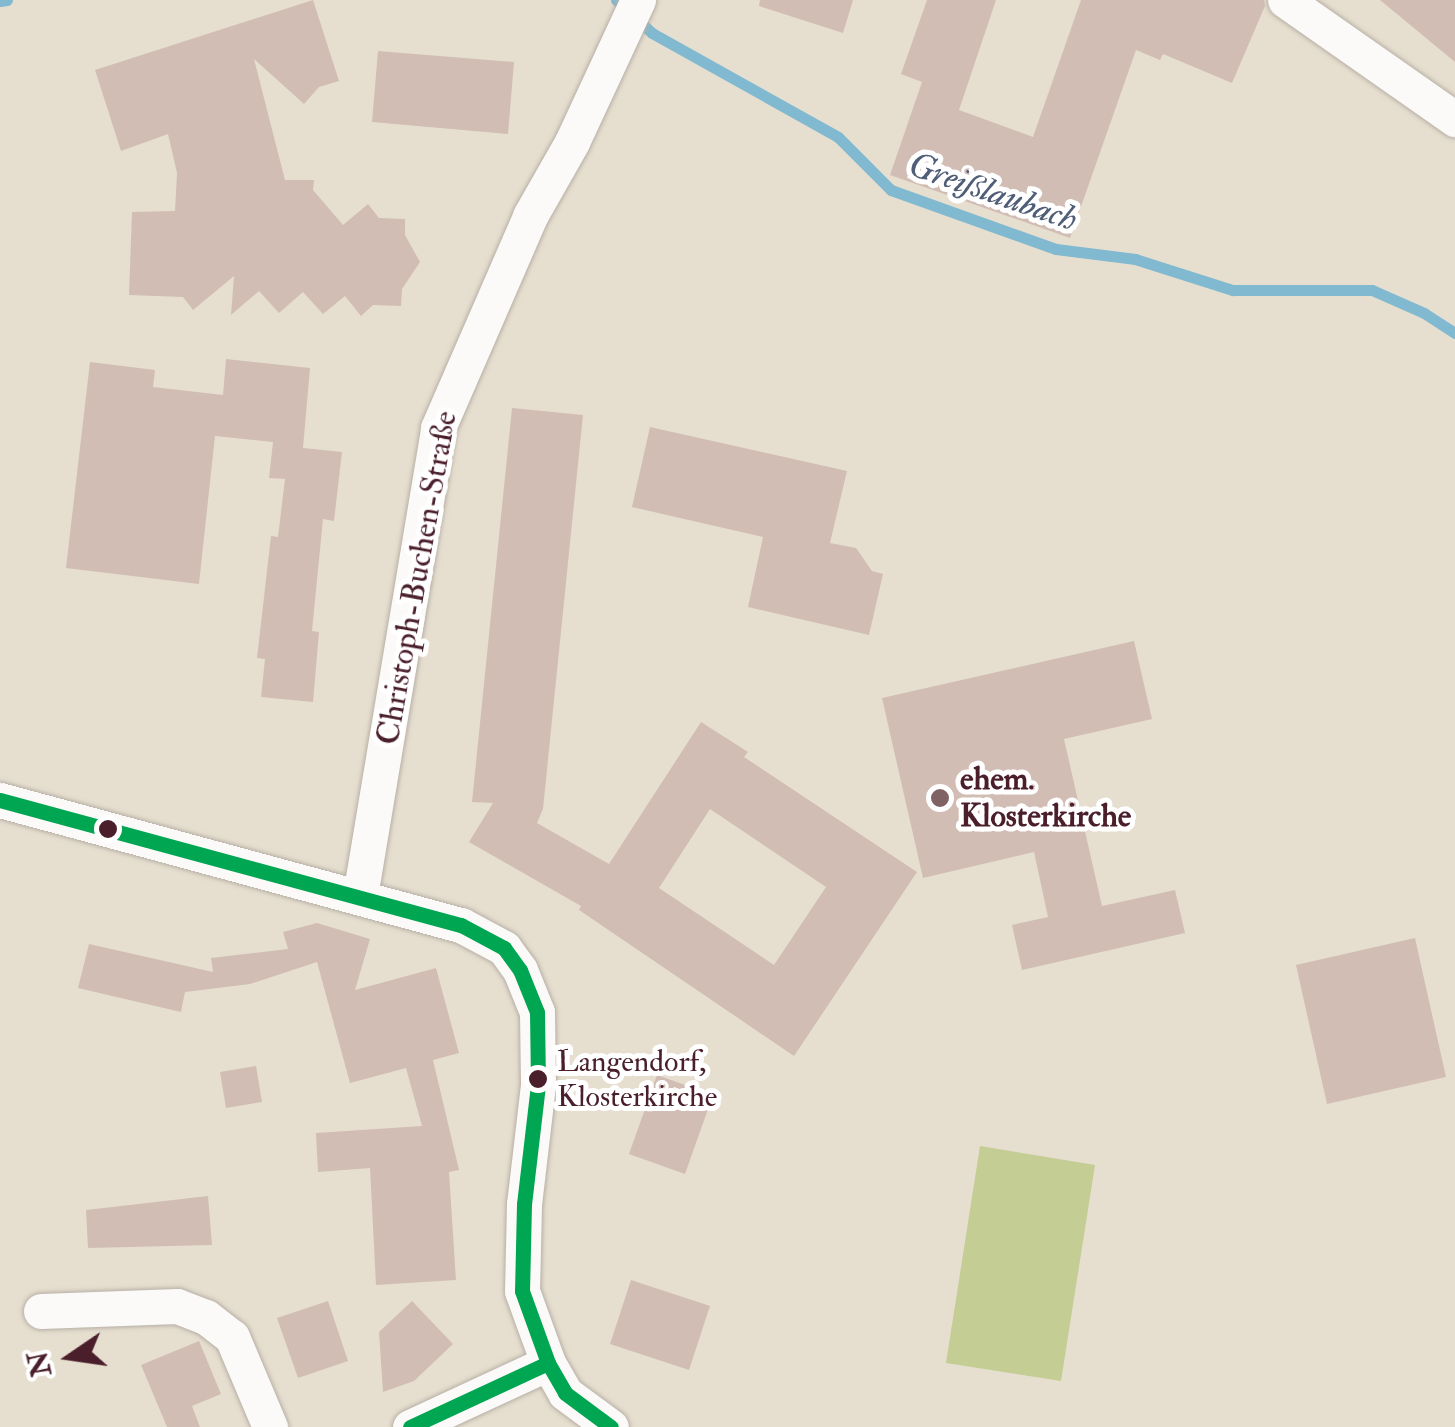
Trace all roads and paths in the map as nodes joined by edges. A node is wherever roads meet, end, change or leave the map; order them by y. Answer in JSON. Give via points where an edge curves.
{"nodes":[{"id":1,"x":1285,"y":0,"type":"edge"},
{"id":2,"x":632,"y":13,"type":"edge"},
{"id":3,"x":1455,"y":119,"type":"edge"},
{"id":4,"x":0,"y":800,"type":"edge"},
{"id":5,"x":360,"y":896,"type":"junction"},
{"id":6,"x":42,"y":1311,"type":"dead end"},
{"id":7,"x":548,"y":1362,"type":"junction"},
{"id":8,"x":270,"y":1427,"type":"edge"},
{"id":9,"x":410,"y":1427,"type":"edge"},
{"id":10,"x":611,"y":1427,"type":"edge"}],
"edges":[{"from":1,"to":3,"type":"street"},
{"from":2,"to":5,"type":"street","name":"Christoph-Buchen-Straße","via":[[530,216],[438,428]]},
{"from":4,"to":5,"type":"street"},
{"from":5,"to":7,"type":"street","via":[[461,926],[504,948],[537,1012],[522,1290]]},
{"from":6,"to":8,"type":"street","via":[[177,1306],[206,1316],[232,1337]]},
{"from":7,"to":9,"type":"street"},
{"from":7,"to":10,"type":"street","via":[[565,1394]]}]}
